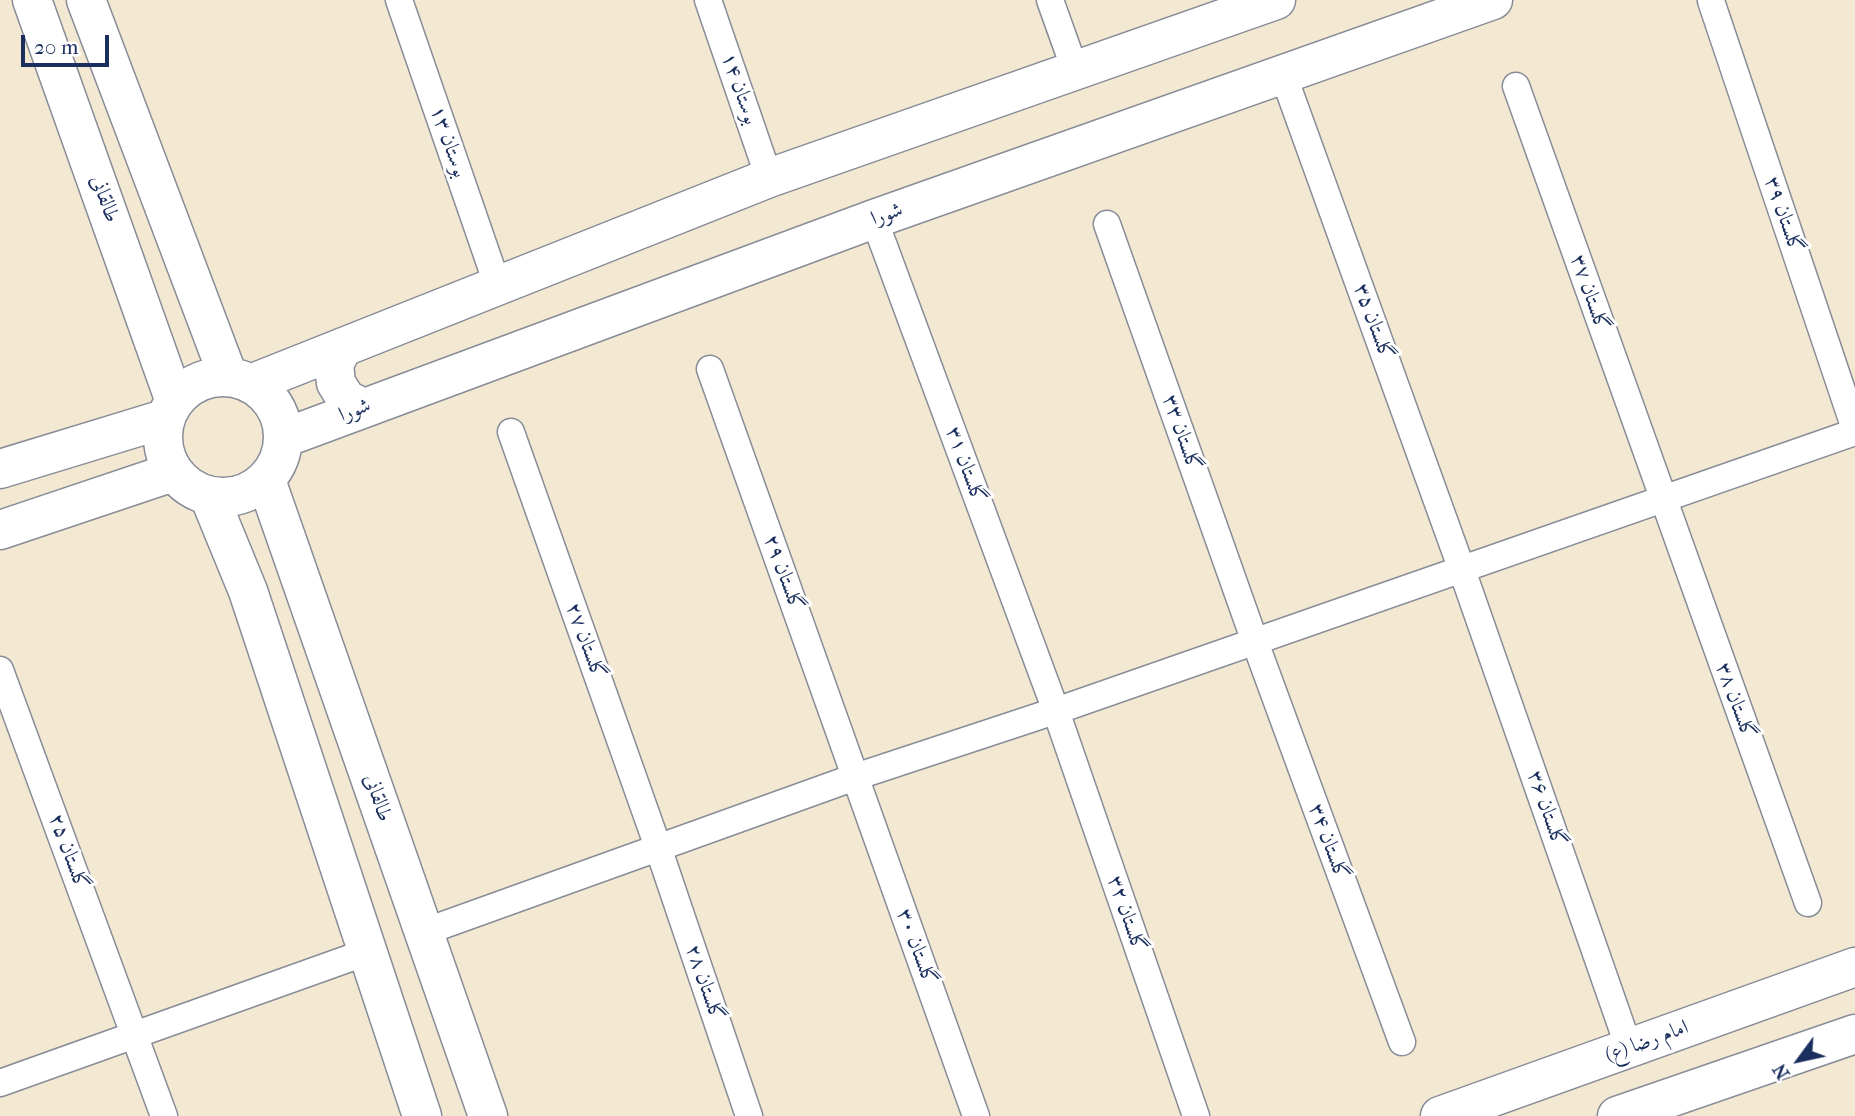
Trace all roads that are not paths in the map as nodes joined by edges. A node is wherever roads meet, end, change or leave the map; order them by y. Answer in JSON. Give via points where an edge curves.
{"nodes":[{"id":1,"x":32,"y":0,"type":"edge"},
{"id":2,"x":86,"y":0,"type":"edge"},
{"id":3,"x":399,"y":0,"type":"edge"},
{"id":4,"x":708,"y":0,"type":"edge"},
{"id":5,"x":1050,"y":0,"type":"edge"},
{"id":6,"x":1276,"y":0,"type":"edge"},
{"id":7,"x":1493,"y":0,"type":"edge"},
{"id":8,"x":1711,"y":1,"type":"edge"},
{"id":9,"x":1075,"y":70,"type":"junction"},
{"id":10,"x":1283,"y":74,"type":"junction"},
{"id":11,"x":1516,"y":86,"type":"dead end"},
{"id":12,"x":769,"y":178,"type":"junction"},
{"id":13,"x":874,"y":219,"type":"junction"},
{"id":14,"x":1107,"y":224,"type":"dead end"},
{"id":15,"x":497,"y":284,"type":"junction"},
{"id":16,"x":195,"y":290,"type":"junction"},
{"id":17,"x":142,"y":304,"type":"junction"},
{"id":18,"x":343,"y":347,"type":"junction"},
{"id":19,"x":710,"y":369,"type":"dead end"},
{"id":20,"x":240,"y":380,"type":"junction"},
{"id":21,"x":363,"y":408,"type":"junction"},
{"id":22,"x":169,"y":409,"type":"junction"},
{"id":23,"x":1855,"y":430,"type":"edge"},
{"id":24,"x":511,"y":432,"type":"dead end"},
{"id":25,"x":284,"y":438,"type":"junction"},
{"id":26,"x":97,"y":441,"type":"junction"},
{"id":27,"x":0,"y":469,"type":"edge"},
{"id":28,"x":173,"y":472,"type":"junction"},
{"id":29,"x":266,"y":480,"type":"junction"},
{"id":30,"x":103,"y":495,"type":"junction"},
{"id":31,"x":209,"y":496,"type":"junction"},
{"id":32,"x":1662,"y":500,"type":"junction"},
{"id":33,"x":0,"y":530,"type":"edge"},
{"id":34,"x":1462,"y":570,"type":"junction"},
{"id":35,"x":301,"y":581,"type":"junction"},
{"id":36,"x":248,"y":591,"type":"junction"},
{"id":37,"x":1255,"y":642,"type":"junction"},
{"id":38,"x":0,"y":670,"type":"edge"},
{"id":39,"x":1056,"y":711,"type":"junction"},
{"id":40,"x":855,"y":777,"type":"junction"},
{"id":41,"x":659,"y":850,"type":"junction"},
{"id":42,"x":1808,"y":903,"type":"dead end"},
{"id":43,"x":424,"y":932,"type":"junction"},
{"id":44,"x":367,"y":952,"type":"junction"},
{"id":45,"x":1855,"y":967,"type":"edge"},
{"id":46,"x":1855,"y":1034,"type":"edge"},
{"id":47,"x":135,"y":1035,"type":"junction"},
{"id":48,"x":1402,"y":1042,"type":"dead end"},
{"id":49,"x":1629,"y":1048,"type":"junction"},
{"id":50,"x":0,"y":1083,"type":"edge"},
{"id":51,"x":1659,"y":1109,"type":"edge"},
{"id":52,"x":164,"y":1116,"type":"edge"},
{"id":53,"x":422,"y":1116,"type":"edge"},
{"id":54,"x":488,"y":1116,"type":"edge"},
{"id":55,"x":749,"y":1116,"type":"edge"},
{"id":56,"x":976,"y":1116,"type":"edge"},
{"id":57,"x":1196,"y":1116,"type":"edge"},
{"id":58,"x":1440,"y":1116,"type":"edge"},
{"id":59,"x":1617,"y":1116,"type":"edge"}],
"edges":[{"from":1,"to":17,"type":"street","name":"طالقانی"},
{"from":2,"to":16,"type":"street"},
{"from":3,"to":15,"type":"street","name":"بوستان ۱۳"},
{"from":4,"to":12,"type":"street","name":"بوستان ۱۴"},
{"from":5,"to":9,"type":"street"},
{"from":6,"to":9,"type":"street"},
{"from":7,"to":10,"type":"street","name":"شورا"},
{"from":8,"to":23,"type":"street","name":"گلستان ۳۹"},
{"from":9,"to":12,"type":"street"},
{"from":10,"to":13,"type":"street","name":"شورا"},
{"from":10,"to":34,"type":"street","name":"گلستان ۳۵"},
{"from":11,"to":32,"type":"street","name":"گلستان ۳۷"},
{"from":12,"to":15,"type":"street"},
{"from":13,"to":21,"type":"street","name":"شورا"},
{"from":13,"to":39,"type":"street","name":"گلستان ۳۱"},
{"from":14,"to":37,"type":"street","name":"گلستان ۳۳"},
{"from":15,"to":18,"type":"street"},
{"from":16,"to":17,"type":"street","via":[[186,303],[172,311],[156,311]]},
{"from":16,"to":20,"type":"street"},
{"from":17,"to":22,"type":"street","name":"طالقانی"},
{"from":18,"to":20,"type":"street"},
{"from":18,"to":21,"type":"street","via":[[334,364],[336,383],[346,399]]},
{"from":19,"to":40,"type":"street","name":"گلستان ۲۹"},
{"from":20,"to":22,"type":"street","via":[[199,381]]},
{"from":20,"to":25,"type":"street","via":[[269,398],[281,417]]},
{"from":21,"to":25,"type":"street","name":"شورا"},
{"from":22,"to":26,"type":"street"},
{"from":22,"to":28,"type":"street","via":[[163,447]]},
{"from":23,"to":32,"type":"street"},
{"from":24,"to":41,"type":"street","name":"گلستان ۲۷"},
{"from":25,"to":29,"type":"street","via":[[279,461]]},
{"from":26,"to":27,"type":"street"},
{"from":26,"to":30,"type":"street","via":[[113,456],[118,478]]},
{"from":28,"to":30,"type":"street"},
{"from":28,"to":31,"type":"street","via":[[183,483]]},
{"from":29,"to":31,"type":"street","via":[[239,495]]},
{"from":29,"to":35,"type":"street","name":"طالقانی"},
{"from":30,"to":33,"type":"street"},
{"from":31,"to":36,"type":"street"},
{"from":32,"to":34,"type":"street"},
{"from":32,"to":42,"type":"street","name":"گلستان ۳۸"},
{"from":34,"to":37,"type":"street"},
{"from":34,"to":49,"type":"street","name":"گلستان ۳۶"},
{"from":35,"to":36,"type":"street","via":[[289,568],[271,565],[255,574]]},
{"from":35,"to":43,"type":"street","name":"طالقانی"},
{"from":36,"to":44,"type":"street"},
{"from":37,"to":39,"type":"street"},
{"from":37,"to":48,"type":"street","name":"گلستان ۳۴"},
{"from":38,"to":47,"type":"street","name":"گلستان ۲۵"},
{"from":39,"to":40,"type":"street"},
{"from":39,"to":57,"type":"street","name":"گلستان ۳۲"},
{"from":40,"to":41,"type":"street"},
{"from":40,"to":56,"type":"street","name":"گلستان ۳۰"},
{"from":41,"to":43,"type":"street"},
{"from":41,"to":55,"type":"street","name":"گلستان ۲۸"},
{"from":43,"to":54,"type":"street","name":"طالقانی"},
{"from":44,"to":47,"type":"street"},
{"from":44,"to":53,"type":"street"},
{"from":45,"to":49,"type":"street","name":"امام رضا (ع)"},
{"from":46,"to":51,"type":"street"},
{"from":47,"to":50,"type":"street"},
{"from":47,"to":52,"type":"street","name":"گلستان ۲۵"},
{"from":49,"to":58,"type":"street","name":"امام رضا (ع)"},
{"from":51,"to":59,"type":"street"}]}
